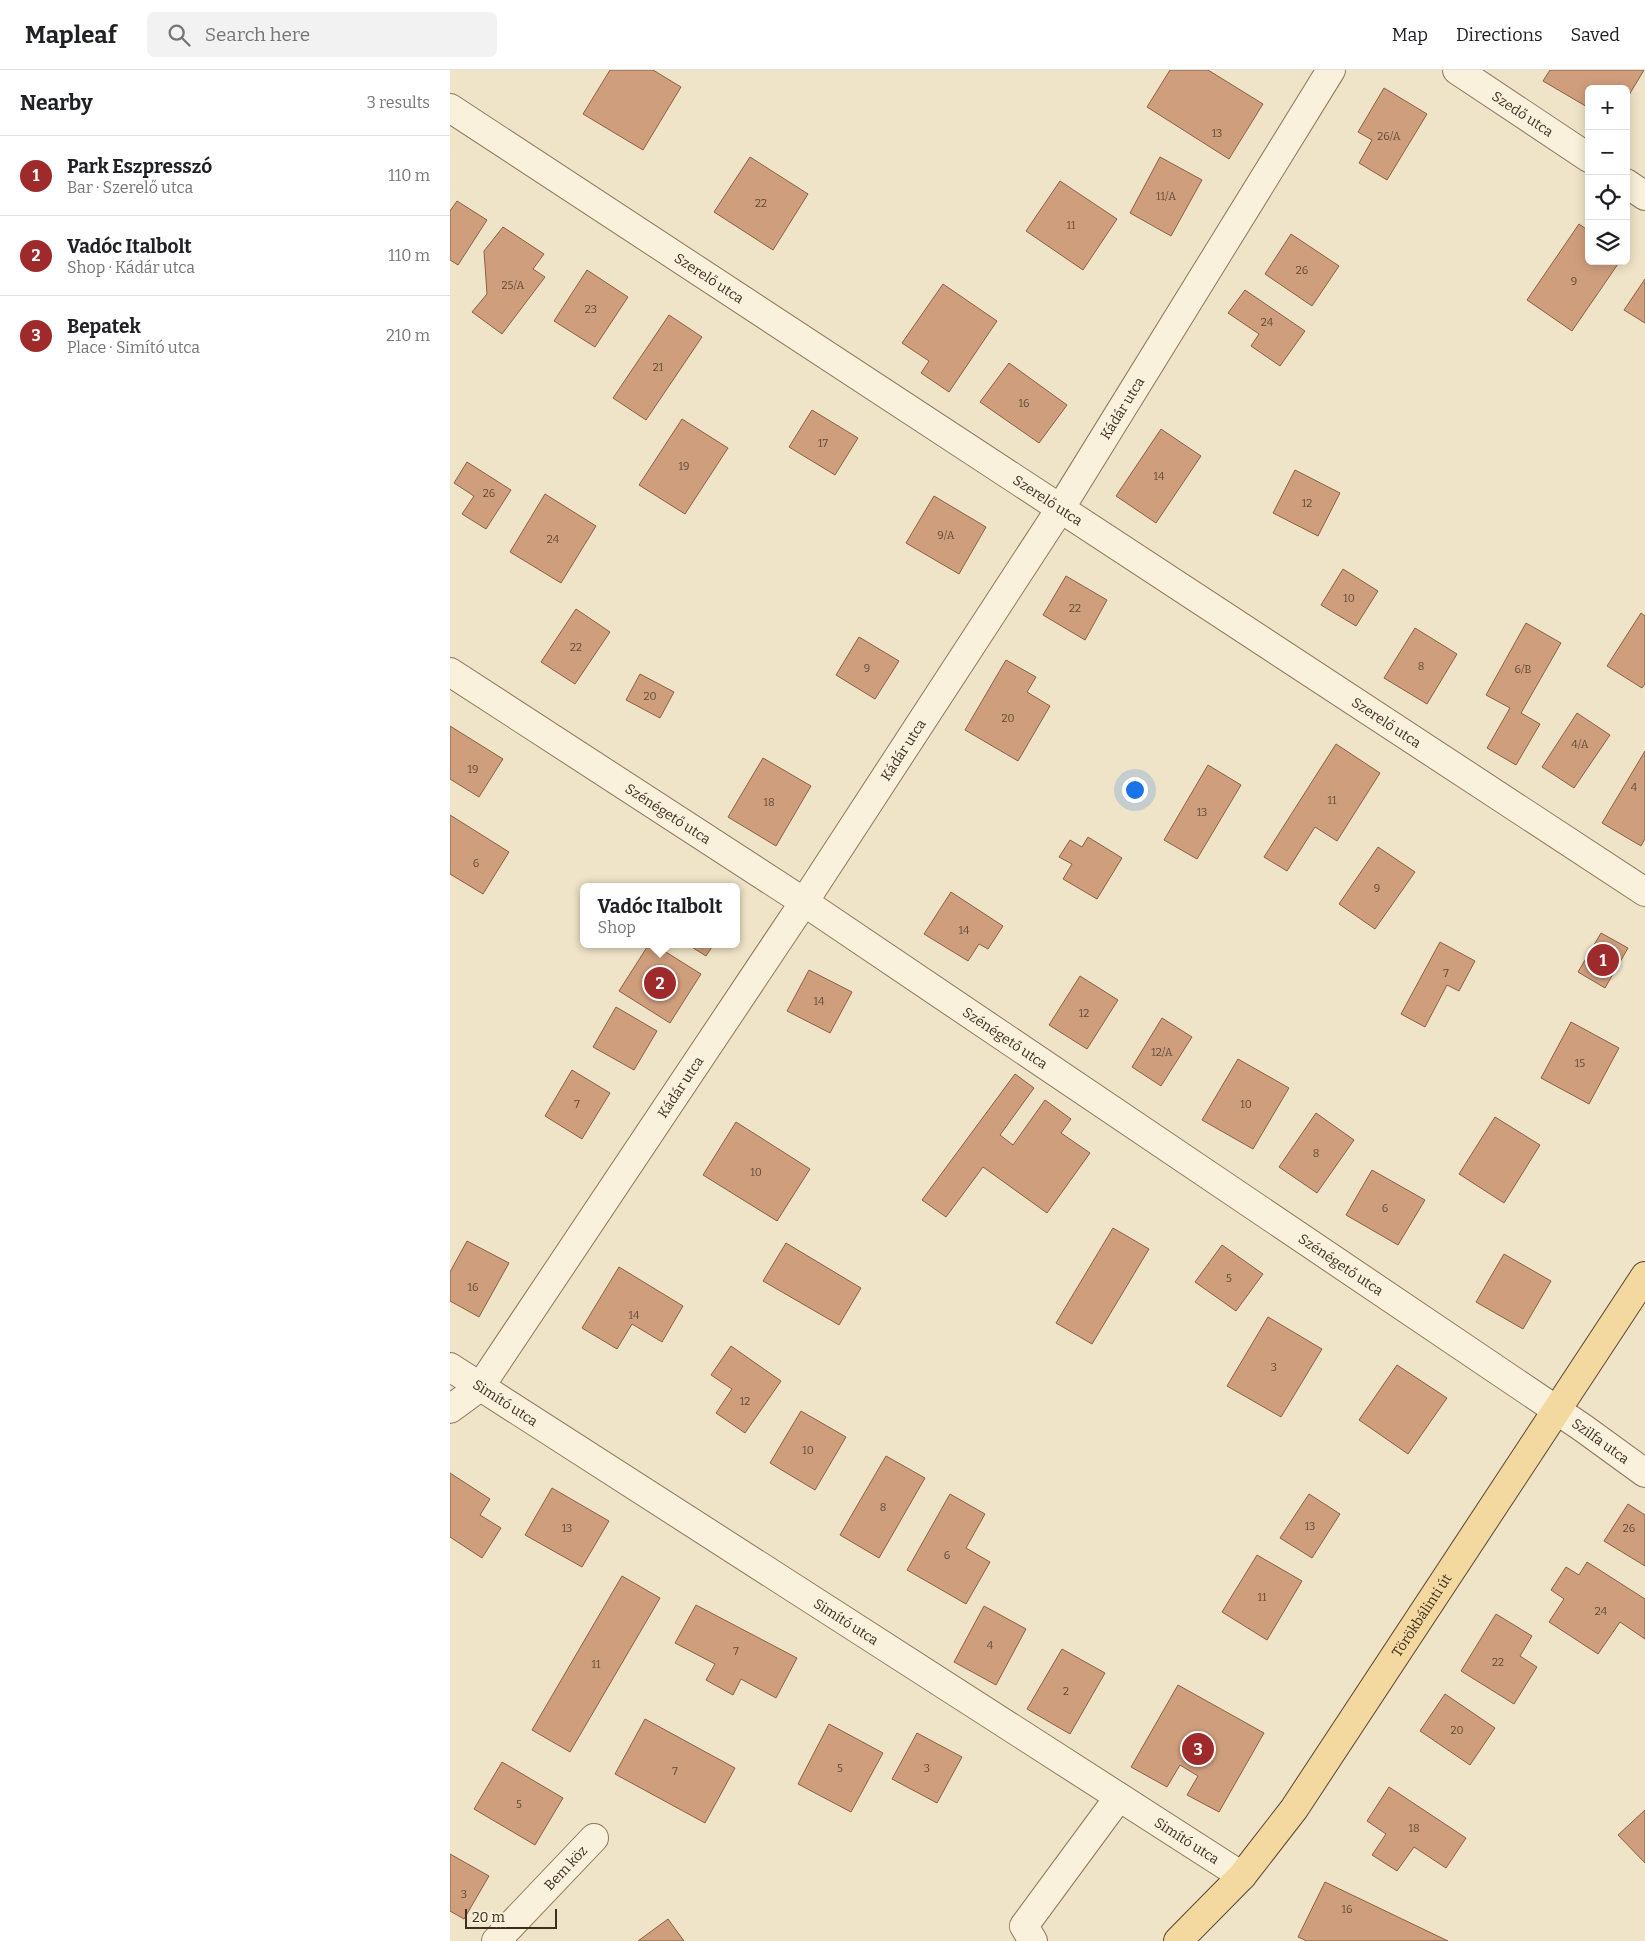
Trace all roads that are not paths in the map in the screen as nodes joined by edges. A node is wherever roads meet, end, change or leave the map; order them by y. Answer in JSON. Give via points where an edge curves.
{"nodes":[{"id":1,"x":1331,"y":70,"type":"edge"},
{"id":2,"x":1457,"y":70,"type":"edge"},
{"id":3,"x":450,"y":108,"type":"edge"},
{"id":4,"x":1585,"y":155,"type":"edge"},
{"id":5,"x":1630,"y":187,"type":"edge"},
{"id":6,"x":1645,"y":196,"type":"edge"},
{"id":7,"x":1060,"y":509,"type":"junction"},
{"id":8,"x":450,"y":672,"type":"edge"},
{"id":9,"x":1645,"y":892,"type":"edge"},
{"id":10,"x":804,"y":902,"type":"junction"},
{"id":11,"x":1645,"y":1276,"type":"edge"},
{"id":12,"x":450,"y":1367,"type":"edge"},
{"id":13,"x":480,"y":1387,"type":"junction"},
{"id":14,"x":450,"y":1409,"type":"edge"},
{"id":15,"x":1556,"y":1411,"type":"junction"},
{"id":16,"x":1645,"y":1473,"type":"edge"},
{"id":17,"x":1119,"y":1797,"type":"junction"},
{"id":18,"x":594,"y":1838,"type":"dead end"},
{"id":19,"x":1242,"y":1876,"type":"junction"},
{"id":20,"x":496,"y":1941,"type":"edge"},
{"id":21,"x":1033,"y":1941,"type":"edge"},
{"id":22,"x":1178,"y":1941,"type":"edge"}],
"edges":[{"from":1,"to":7,"type":"street","name":"Kádár utca"},
{"from":2,"to":4,"type":"street","name":"Szedő utca"},
{"from":3,"to":7,"type":"street","name":"Szerelő utca"},
{"from":5,"to":6,"type":"street"},
{"from":7,"to":9,"type":"street","name":"Szerelő utca"},
{"from":7,"to":10,"type":"street","name":"Kádár utca"},
{"from":8,"to":10,"type":"street","name":"Szénégető utca"},
{"from":10,"to":13,"type":"street","name":"Kádár utca"},
{"from":10,"to":15,"type":"street","name":"Szénégető utca"},
{"from":11,"to":15,"type":"main road","name":"Törökbálinti út"},
{"from":12,"to":13,"type":"street","name":"Simító utca"},
{"from":13,"to":14,"type":"street","name":"Kádár utca"},
{"from":13,"to":17,"type":"street","name":"Simító utca"},
{"from":15,"to":16,"type":"street","name":"Szilfa utca"},
{"from":15,"to":19,"type":"main road","name":"Törökbálinti út","via":[[1294,1809]]},
{"from":17,"to":19,"type":"street","name":"Simító utca"},
{"from":17,"to":21,"type":"street","via":[[1024,1926]]},
{"from":18,"to":20,"type":"street","name":"Bem köz"},
{"from":19,"to":22,"type":"main road","name":"Törökbálinti út"}]}
